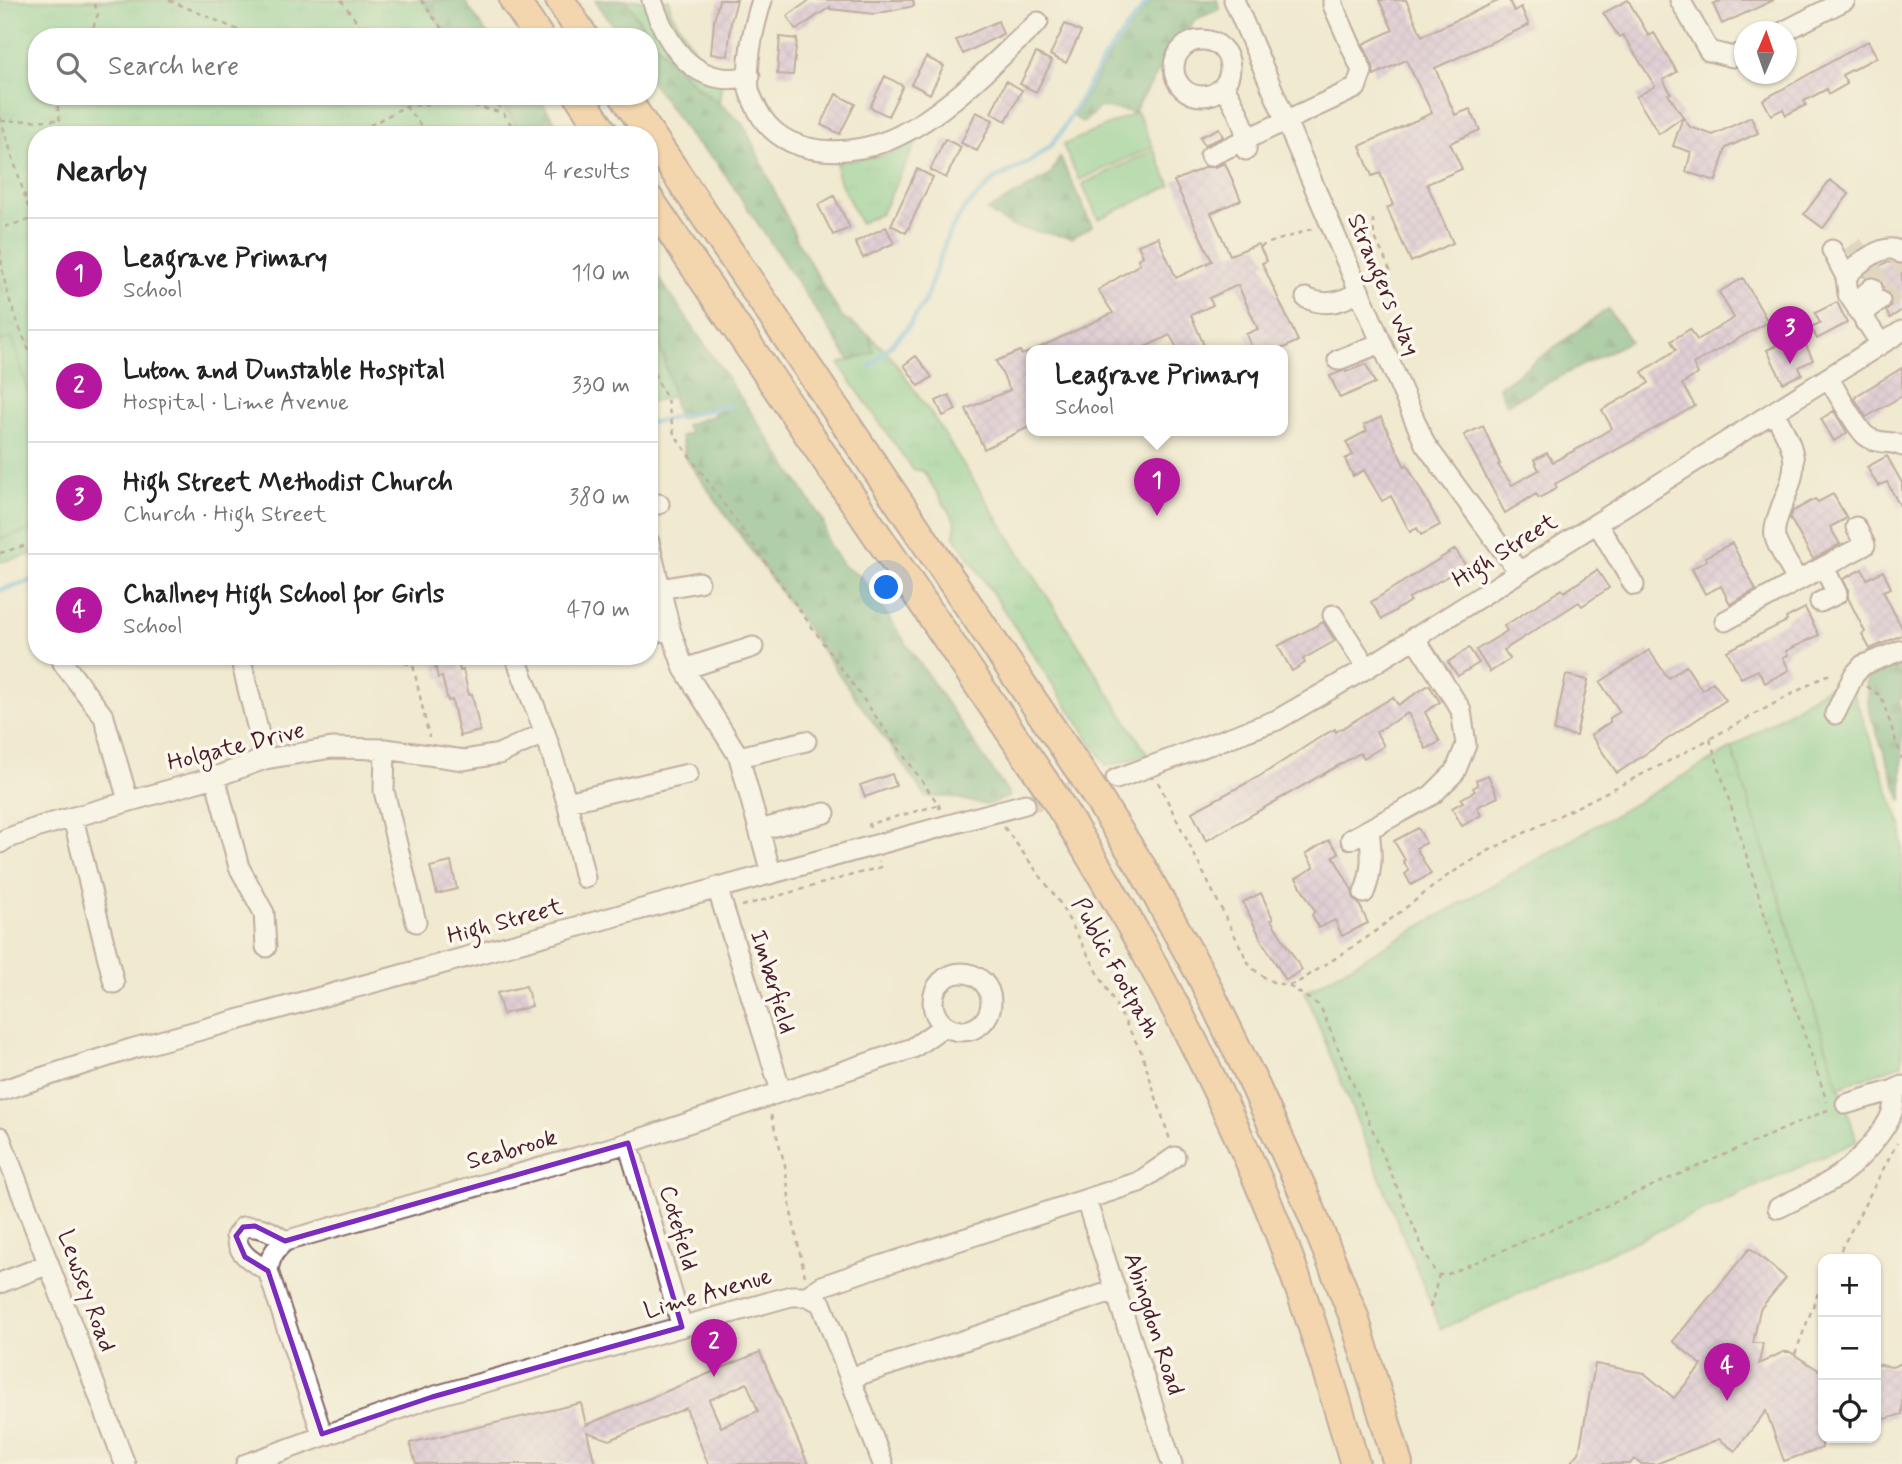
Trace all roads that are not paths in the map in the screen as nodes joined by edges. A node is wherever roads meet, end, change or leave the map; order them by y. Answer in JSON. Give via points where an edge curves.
{"nodes":[{"id":1,"x":514,"y":0,"type":"edge"},
{"id":2,"x":560,"y":0,"type":"edge"},
{"id":3,"x":652,"y":0,"type":"edge"},
{"id":4,"x":762,"y":0,"type":"edge"},
{"id":5,"x":1234,"y":0,"type":"edge"},
{"id":6,"x":1333,"y":0,"type":"edge"},
{"id":7,"x":1680,"y":0,"type":"edge"},
{"id":8,"x":1845,"y":0,"type":"edge"},
{"id":9,"x":1038,"y":22,"type":"dead end"},
{"id":10,"x":1797,"y":25,"type":"edge"},
{"id":11,"x":533,"y":28,"type":"edge"},
{"id":12,"x":578,"y":28,"type":"edge"},
{"id":13,"x":1734,"y":56,"type":"edge"},
{"id":14,"x":750,"y":76,"type":"junction"},
{"id":15,"x":1224,"y":86,"type":"dead end"},
{"id":16,"x":585,"y":105,"type":"edge"},
{"id":17,"x":630,"y":105,"type":"edge"},
{"id":18,"x":1286,"y":121,"type":"junction"},
{"id":19,"x":600,"y":126,"type":"edge"},
{"id":20,"x":644,"y":126,"type":"edge"},
{"id":21,"x":658,"y":146,"type":"edge"},
{"id":22,"x":1246,"y":146,"type":"junction"},
{"id":23,"x":1210,"y":156,"type":"dead end"},
{"id":24,"x":658,"y":212,"type":"edge"},
{"id":25,"x":1870,"y":244,"type":"dead end"},
{"id":26,"x":1898,"y":251,"type":"edge"},
{"id":27,"x":1359,"y":292,"type":"junction"},
{"id":28,"x":1306,"y":298,"type":"dead end"},
{"id":29,"x":1861,"y":315,"type":"junction"},
{"id":30,"x":1902,"y":331,"type":"edge"},
{"id":31,"x":1381,"y":344,"type":"junction"},
{"id":32,"x":1881,"y":344,"type":"junction"},
{"id":33,"x":1338,"y":360,"type":"dead end"},
{"id":34,"x":1828,"y":378,"type":"junction"},
{"id":35,"x":1774,"y":412,"type":"junction"},
{"id":36,"x":1902,"y":446,"type":"edge"},
{"id":37,"x":1597,"y":523,"type":"junction"},
{"id":38,"x":1856,"y":527,"type":"dead end"},
{"id":39,"x":1824,"y":567,"type":"junction"},
{"id":40,"x":1519,"y":572,"type":"junction"},
{"id":41,"x":658,"y":577,"type":"edge"},
{"id":42,"x":1797,"y":581,"type":"junction"},
{"id":43,"x":699,"y":582,"type":"dead end"},
{"id":44,"x":1634,"y":585,"type":"dead end"},
{"id":45,"x":661,"y":589,"type":"junction"},
{"id":46,"x":1820,"y":602,"type":"dead end"},
{"id":47,"x":1333,"y":615,"type":"dead end"},
{"id":48,"x":1725,"y":621,"type":"dead end"},
{"id":49,"x":670,"y":629,"type":"junction"},
{"id":50,"x":658,"y":632,"type":"edge"},
{"id":51,"x":1414,"y":637,"type":"junction"},
{"id":52,"x":752,"y":646,"type":"dead end"},
{"id":53,"x":1902,"y":650,"type":"edge"},
{"id":54,"x":65,"y":665,"type":"edge"},
{"id":55,"x":242,"y":665,"type":"edge"},
{"id":56,"x":518,"y":665,"type":"edge"},
{"id":57,"x":1367,"y":668,"type":"junction"},
{"id":58,"x":684,"y":669,"type":"junction"},
{"id":59,"x":1835,"y":714,"type":"dead end"},
{"id":60,"x":545,"y":733,"type":"junction"},
{"id":61,"x":806,"y":741,"type":"dead end"},
{"id":62,"x":385,"y":749,"type":"junction"},
{"id":63,"x":739,"y":757,"type":"junction"},
{"id":64,"x":265,"y":759,"type":"junction"},
{"id":65,"x":688,"y":774,"type":"dead end"},
{"id":66,"x":215,"y":776,"type":"junction"},
{"id":67,"x":1116,"y":779,"type":"tunnel mouth"},
{"id":68,"x":128,"y":800,"type":"junction"},
{"id":69,"x":567,"y":802,"type":"junction"},
{"id":70,"x":1025,"y":804,"type":"tunnel mouth"},
{"id":71,"x":825,"y":813,"type":"dead end"},
{"id":72,"x":73,"y":818,"type":"junction"},
{"id":73,"x":759,"y":830,"type":"junction"},
{"id":74,"x":1369,"y":830,"type":"junction"},
{"id":75,"x":1351,"y":839,"type":"dead end"},
{"id":76,"x":0,"y":843,"type":"edge"},
{"id":77,"x":771,"y":873,"type":"junction"},
{"id":78,"x":585,"y":878,"type":"dead end"},
{"id":79,"x":717,"y":887,"type":"junction"},
{"id":80,"x":1364,"y":892,"type":"dead end"},
{"id":81,"x":416,"y":922,"type":"dead end"},
{"id":82,"x":266,"y":947,"type":"dead end"},
{"id":83,"x":114,"y":983,"type":"dead end"},
{"id":84,"x":944,"y":1026,"type":"dead end"},
{"id":85,"x":1898,"y":1088,"type":"edge"},
{"id":86,"x":0,"y":1091,"type":"edge"},
{"id":87,"x":773,"y":1094,"type":"junction"},
{"id":88,"x":1838,"y":1107,"type":"road end"},
{"id":89,"x":0,"y":1137,"type":"edge"},
{"id":90,"x":628,"y":1143,"type":"junction"},
{"id":91,"x":1175,"y":1157,"type":"road end"},
{"id":92,"x":1086,"y":1200,"type":"junction"},
{"id":93,"x":1778,"y":1208,"type":"dead end"},
{"id":94,"x":285,"y":1241,"type":"junction"},
{"id":95,"x":49,"y":1264,"type":"junction"},
{"id":96,"x":268,"y":1271,"type":"junction"},
{"id":97,"x":0,"y":1283,"type":"edge"},
{"id":98,"x":1299,"y":1288,"type":"junction"},
{"id":99,"x":1116,"y":1290,"type":"junction"},
{"id":100,"x":807,"y":1296,"type":"junction"},
{"id":101,"x":1354,"y":1317,"type":"junction"},
{"id":102,"x":682,"y":1327,"type":"junction"},
{"id":103,"x":850,"y":1378,"type":"junction"},
{"id":104,"x":322,"y":1434,"type":"junction"},
{"id":105,"x":125,"y":1464,"type":"edge"},
{"id":106,"x":246,"y":1464,"type":"edge"},
{"id":107,"x":883,"y":1464,"type":"edge"},
{"id":108,"x":1172,"y":1464,"type":"edge"},
{"id":109,"x":1337,"y":1464,"type":"edge"},
{"id":110,"x":1355,"y":1464,"type":"edge"},
{"id":111,"x":1398,"y":1464,"type":"edge"},
{"id":112,"x":1416,"y":1464,"type":"edge"}],
"edges":[{"from":1,"to":11,"type":"highway"},
{"from":2,"to":12,"type":"highway"},
{"from":3,"to":14,"type":"street","via":[[661,27],[684,60],[712,78]]},
{"from":4,"to":14,"type":"street","via":[[752,35]]},
{"from":5,"to":18,"type":"street","name":"Strangers Way"},
{"from":6,"to":18,"type":"street","via":[[1362,71],[1356,88]]},
{"from":7,"to":13,"type":"street","via":[[1709,51]]},
{"from":8,"to":10,"type":"street"},
{"from":9,"to":14,"type":"street","via":[[924,122],[877,145],[815,150],[791,143],[764,122],[749,92]]},
{"from":15,"to":22,"type":"street","via":[[1237,110]]},
{"from":16,"to":19,"type":"highway"},
{"from":17,"to":20,"type":"highway"},
{"from":18,"to":22,"type":"street"},
{"from":18,"to":27,"type":"street","name":"Strangers Way"},
{"from":21,"to":101,"type":"highway","via":[[1142,868],[1255,1086]]},
{"from":22,"to":23,"type":"street"},
{"from":24,"to":98,"type":"highway","via":[[1111,887],[1220,1095]]},
{"from":25,"to":26,"type":"street","via":[[1886,241]]},
{"from":26,"to":29,"type":"street","via":[[1890,248],[1863,261],[1842,263],[1848,294]]},
{"from":27,"to":28,"type":"street","via":[[1330,303]]},
{"from":27,"to":31,"type":"street","name":"Strangers Way"},
{"from":29,"to":29,"type":"street","via":[[1875,316],[1876,295],[1856,287],[1852,292]]},
{"from":29,"to":32,"type":"street"},
{"from":30,"to":32,"type":"street","name":"High Street"},
{"from":31,"to":33,"type":"street"},
{"from":31,"to":40,"type":"street","name":"Strangers Way","via":[[1424,444]]},
{"from":32,"to":34,"type":"street","name":"High Street"},
{"from":34,"to":35,"type":"street","name":"High Street"},
{"from":34,"to":36,"type":"street","via":[[1866,435]]},
{"from":35,"to":37,"type":"street","name":"High Street"},
{"from":35,"to":42,"type":"street","via":[[1795,458],[1775,537]]},
{"from":37,"to":40,"type":"street","name":"High Street"},
{"from":37,"to":44,"type":"street"},
{"from":38,"to":39,"type":"street","via":[[1865,545]]},
{"from":39,"to":42,"type":"street"},
{"from":39,"to":46,"type":"street","via":[[1837,594]]},
{"from":40,"to":51,"type":"street","name":"High Street"},
{"from":41,"to":45,"type":"street"},
{"from":42,"to":48,"type":"street"},
{"from":43,"to":45,"type":"street"},
{"from":45,"to":49,"type":"street"},
{"from":47,"to":57,"type":"street"},
{"from":49,"to":50,"type":"street"},
{"from":49,"to":58,"type":"street"},
{"from":51,"to":57,"type":"street","name":"High Street"},
{"from":51,"to":74,"type":"street","via":[[1461,710],[1466,745],[1455,772],[1432,795]]},
{"from":52,"to":58,"type":"street"},
{"from":53,"to":59,"type":"street","via":[[1863,665]]},
{"from":54,"to":68,"type":"street","via":[[104,717]]},
{"from":55,"to":64,"type":"street"},
{"from":56,"to":60,"type":"street"},
{"from":57,"to":67,"type":"street","name":"High Street","via":[[1277,720]]},
{"from":58,"to":63,"type":"street"},
{"from":60,"to":62,"type":"street","name":"Holgate Drive","via":[[499,754],[464,760]]},
{"from":60,"to":69,"type":"street"},
{"from":61,"to":63,"type":"street"},
{"from":62,"to":64,"type":"street","name":"Holgate Drive","via":[[332,748]]},
{"from":62,"to":81,"type":"street","via":[[384,791]]},
{"from":63,"to":73,"type":"street"},
{"from":64,"to":66,"type":"street","name":"Holgate Drive"},
{"from":65,"to":69,"type":"street"},
{"from":66,"to":68,"type":"street","name":"Holgate Drive"},
{"from":66,"to":82,"type":"street","via":[[239,867],[264,913]]},
{"from":68,"to":72,"type":"street","name":"Holgate Drive"},
{"from":69,"to":78,"type":"street"},
{"from":70,"to":77,"type":"street","name":"High Street"},
{"from":71,"to":73,"type":"street"},
{"from":72,"to":76,"type":"street","name":"Holgate Drive"},
{"from":72,"to":83,"type":"street"},
{"from":73,"to":77,"type":"street"},
{"from":74,"to":75,"type":"street"},
{"from":74,"to":80,"type":"street","via":[[1372,865]]},
{"from":77,"to":79,"type":"street","name":"High Street"},
{"from":79,"to":86,"type":"street","name":"High Street","via":[[131,1049]]},
{"from":79,"to":87,"type":"street","name":"Imberfield"},
{"from":84,"to":87,"type":"street","name":"Seabrook","via":[[913,1048]]},
{"from":85,"to":88,"type":"street"},
{"from":85,"to":93,"type":"street","via":[[1890,1120],[1862,1157],[1847,1172]]},
{"from":87,"to":90,"type":"street","name":"Seabrook"},
{"from":89,"to":95,"type":"street","name":"Lewsey Road"},
{"from":90,"to":94,"type":"street","name":"Seabrook"},
{"from":90,"to":102,"type":"street","name":"Cotefield"},
{"from":91,"to":92,"type":"street","name":"Lime Avenue","via":[[1139,1182]]},
{"from":92,"to":99,"type":"street","name":"Abingdon Road"},
{"from":92,"to":100,"type":"street","name":"Lime Avenue","via":[[877,1267]]},
{"from":94,"to":96,"type":"street","via":[[275,1249]]},
{"from":94,"to":96,"type":"street","via":[[256,1226],[243,1227],[236,1237],[245,1257]]},
{"from":95,"to":97,"type":"street"},
{"from":95,"to":105,"type":"street","name":"Lewsey Road"},
{"from":96,"to":104,"type":"street"},
{"from":98,"to":109,"type":"highway"},
{"from":98,"to":110,"type":"highway"},
{"from":99,"to":103,"type":"street"},
{"from":99,"to":108,"type":"street","name":"Abingdon Road"},
{"from":100,"to":102,"type":"street","name":"Lime Avenue","via":[[791,1296]]},
{"from":100,"to":103,"type":"street","via":[[821,1303]]},
{"from":101,"to":111,"type":"highway"},
{"from":101,"to":112,"type":"highway","via":[[1384,1376]]},
{"from":102,"to":104,"type":"street","name":"Lime Avenue","via":[[432,1396]]},
{"from":103,"to":107,"type":"street"},
{"from":104,"to":106,"type":"street","name":"Lime Avenue"}]}
